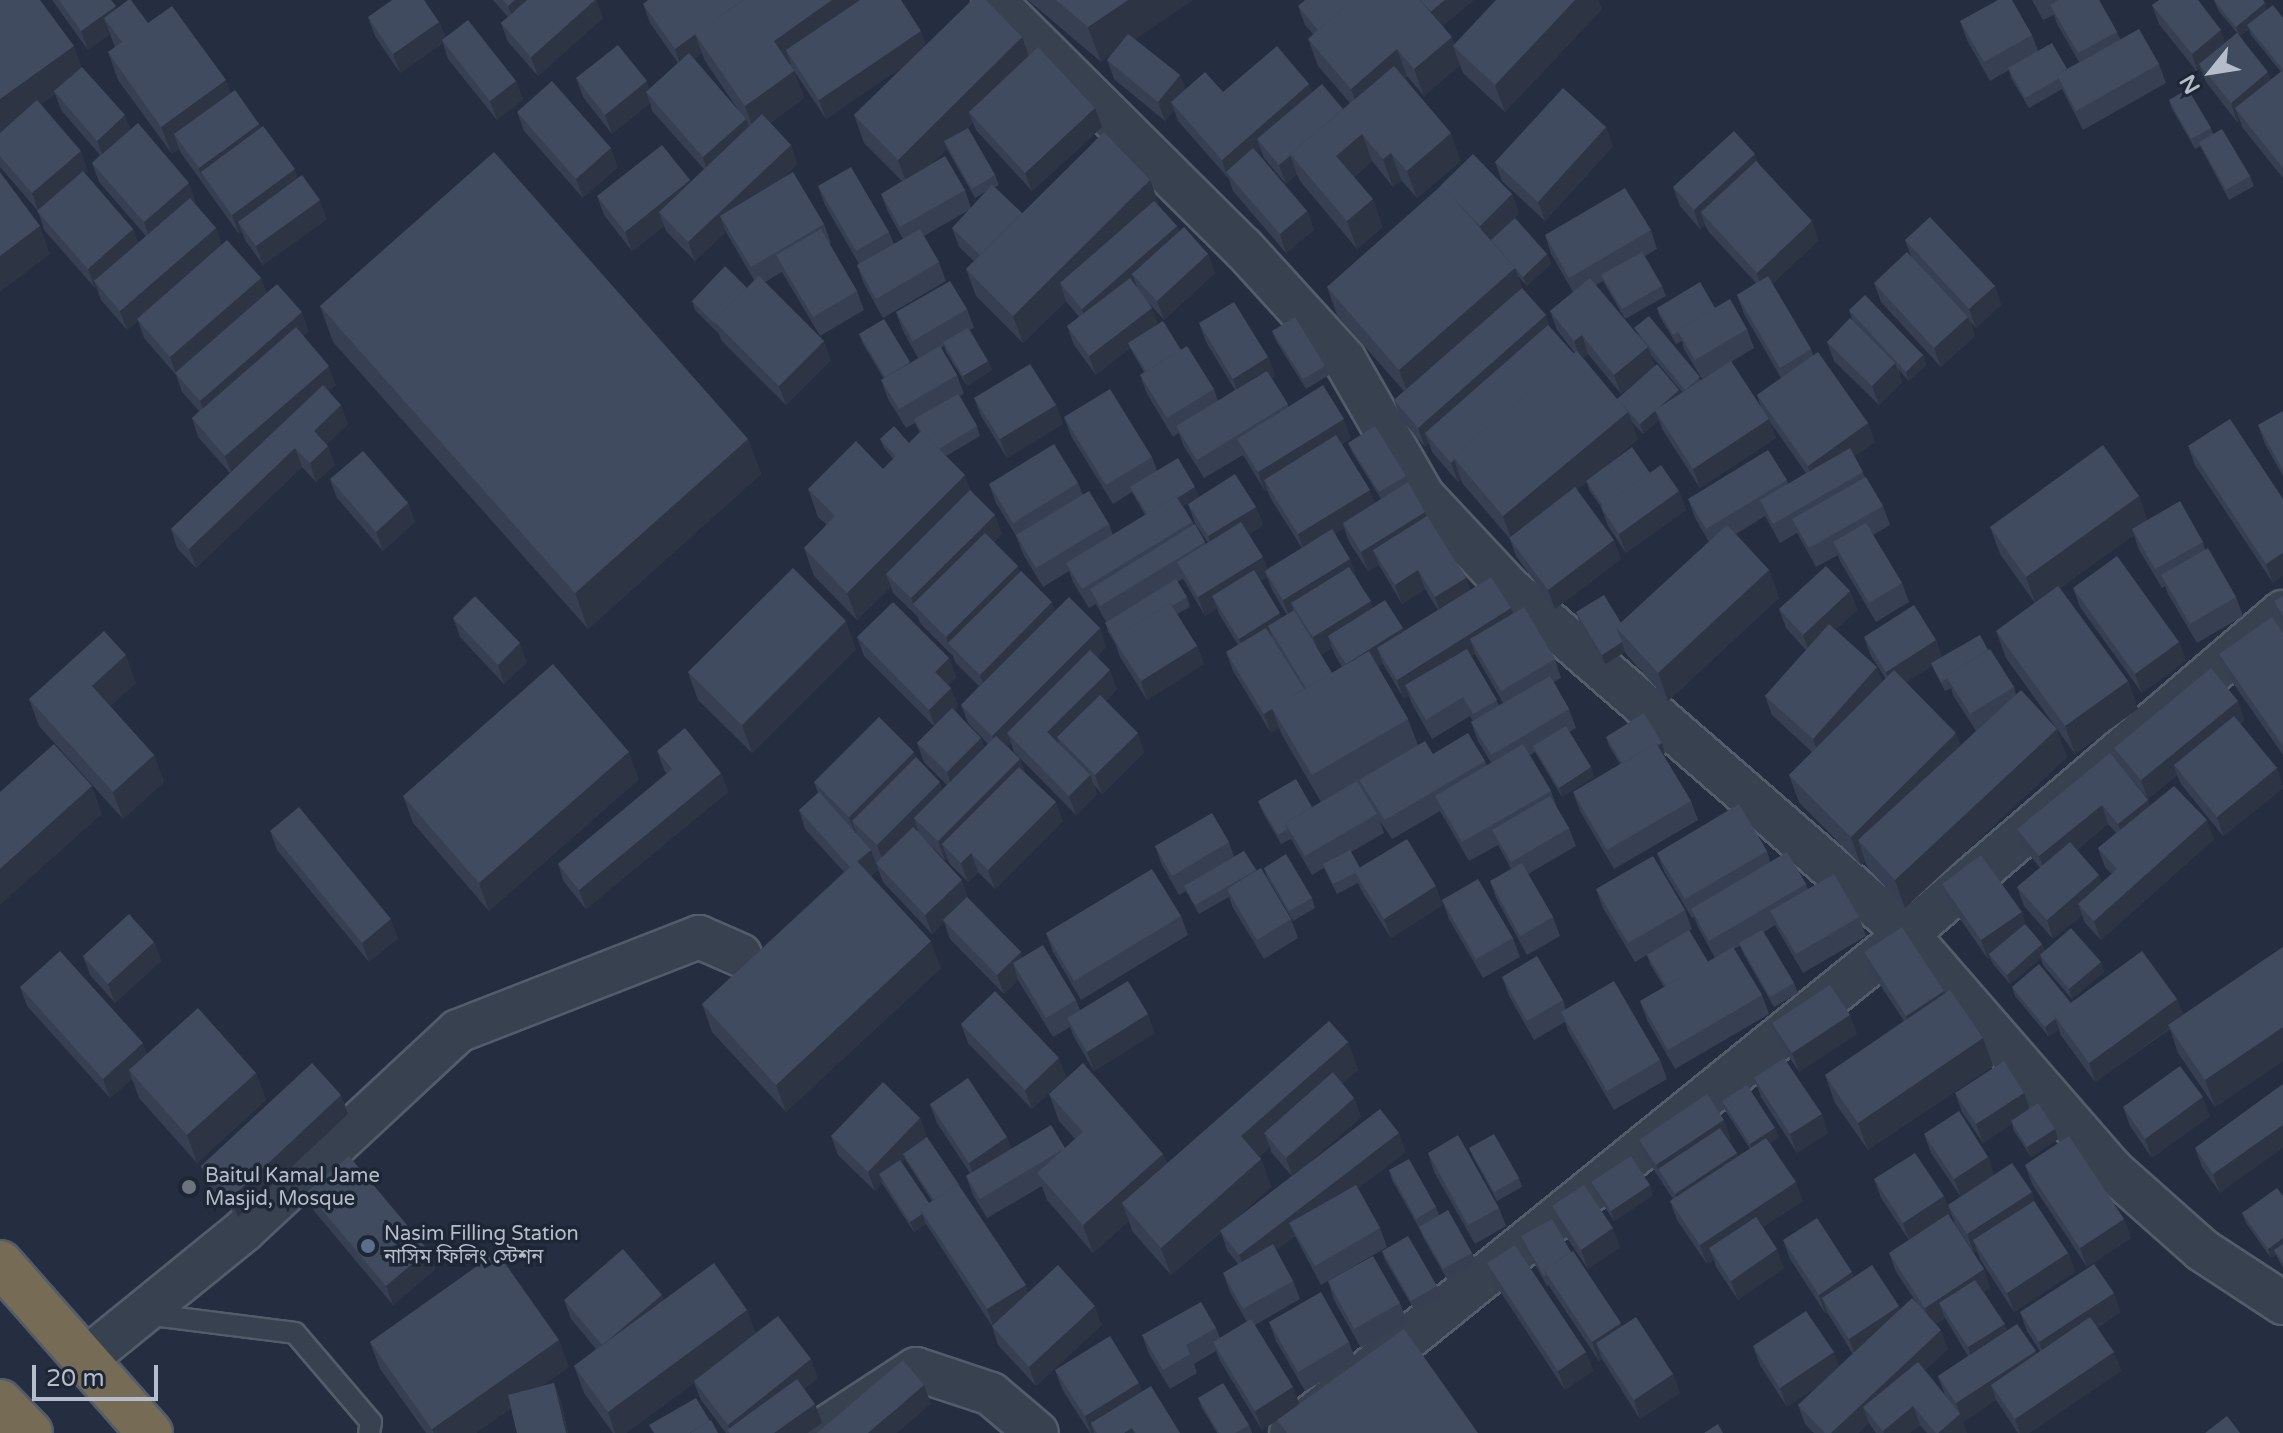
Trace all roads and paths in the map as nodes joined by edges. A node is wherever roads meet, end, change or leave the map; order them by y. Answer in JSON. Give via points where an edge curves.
{"nodes":[{"id":1,"x":993,"y":0,"type":"edge"},
{"id":2,"x":2283,"y":612,"type":"edge"},
{"id":3,"x":1907,"y":934,"type":"junction"},
{"id":4,"x":740,"y":955,"type":"dead end"},
{"id":5,"x":0,"y":1263,"type":"edge"},
{"id":6,"x":2283,"y":1303,"type":"edge"},
{"id":7,"x":142,"y":1313,"type":"junction"},
{"id":8,"x":88,"y":1357,"type":"junction"},
{"id":9,"x":0,"y":1402,"type":"edge"},
{"id":10,"x":30,"y":1433,"type":"edge"},
{"id":11,"x":150,"y":1433,"type":"edge"},
{"id":12,"x":369,"y":1433,"type":"edge"},
{"id":13,"x":818,"y":1433,"type":"edge"},
{"id":14,"x":1037,"y":1433,"type":"edge"},
{"id":15,"x":1291,"y":1433,"type":"edge"}],
"edges":[{"from":1,"to":3,"type":"street","via":[[1243,248],[1344,359],[1423,496],[1509,588]]},
{"from":2,"to":3,"type":"street"},
{"from":3,"to":6,"type":"street","via":[[2112,1170],[2202,1250]]},
{"from":3,"to":15,"type":"street"},
{"from":4,"to":7,"type":"street","via":[[699,937],[458,1031],[244,1230]]},
{"from":5,"to":8,"type":"highway"},
{"from":7,"to":8,"type":"street"},
{"from":7,"to":12,"type":"lane","via":[[295,1333],[371,1422]]},
{"from":8,"to":11,"type":"highway"},
{"from":9,"to":10,"type":"highway"},
{"from":13,"to":14,"type":"street","via":[[916,1369],[991,1394]]}]}
